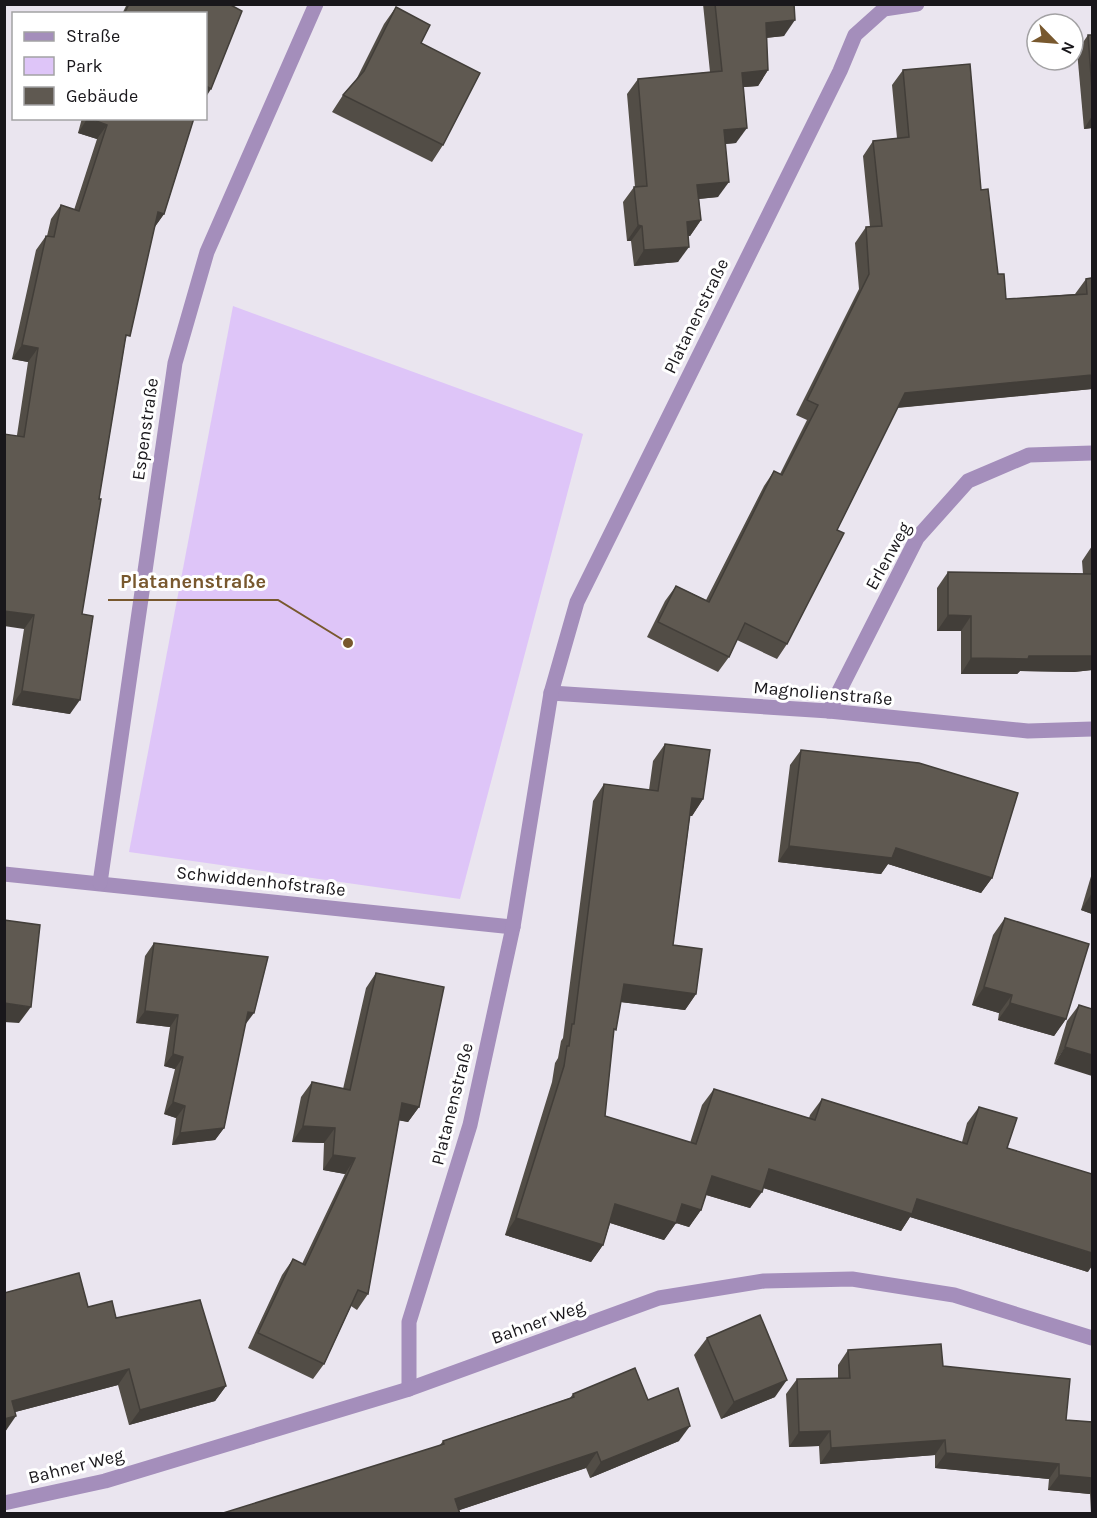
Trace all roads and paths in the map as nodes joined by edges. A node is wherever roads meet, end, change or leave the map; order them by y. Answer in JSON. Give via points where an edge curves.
{"nodes":[{"id":1,"x":316,"y":4,"type":"edge"},
{"id":2,"x":917,"y":4,"type":"edge"},
{"id":3,"x":884,"y":7,"type":"edge"},
{"id":4,"x":1092,"y":453,"type":"edge"},
{"id":5,"x":551,"y":693,"type":"junction"},
{"id":6,"x":829,"y":711,"type":"junction"},
{"id":7,"x":1092,"y":729,"type":"edge"},
{"id":8,"x":4,"y":874,"type":"edge"},
{"id":9,"x":100,"y":883,"type":"junction"},
{"id":10,"x":513,"y":927,"type":"junction"},
{"id":11,"x":1092,"y":1338,"type":"edge"},
{"id":12,"x":409,"y":1389,"type":"junction"},
{"id":13,"x":4,"y":1503,"type":"edge"}],
"edges":[{"from":1,"to":9,"type":"street","name":"Espenstraße","via":[[207,252],[175,363]]},
{"from":2,"to":3,"type":"street","name":"Platanenstraße"},
{"from":3,"to":5,"type":"street","name":"Platanenstraße","via":[[855,35],[577,602]]},
{"from":4,"to":6,"type":"street","name":"Erlenweg","via":[[1029,455],[968,481],[917,538]]},
{"from":5,"to":6,"type":"street","name":"Magnolienstraße"},
{"from":5,"to":10,"type":"street","name":"Platanenstraße"},
{"from":6,"to":7,"type":"street","name":"Magnolienstraße","via":[[1028,731]]},
{"from":8,"to":9,"type":"street","name":"Schwiddenhofstraße"},
{"from":9,"to":10,"type":"street","name":"Schwiddenhofstraße"},
{"from":10,"to":12,"type":"street","name":"Platanenstraße","via":[[470,1125],[409,1322]]},
{"from":11,"to":12,"type":"street","name":"Bahner Weg","via":[[954,1295],[852,1279],[764,1281],[659,1298]]},
{"from":12,"to":13,"type":"street","name":"Bahner Weg","via":[[105,1481]]}]}
